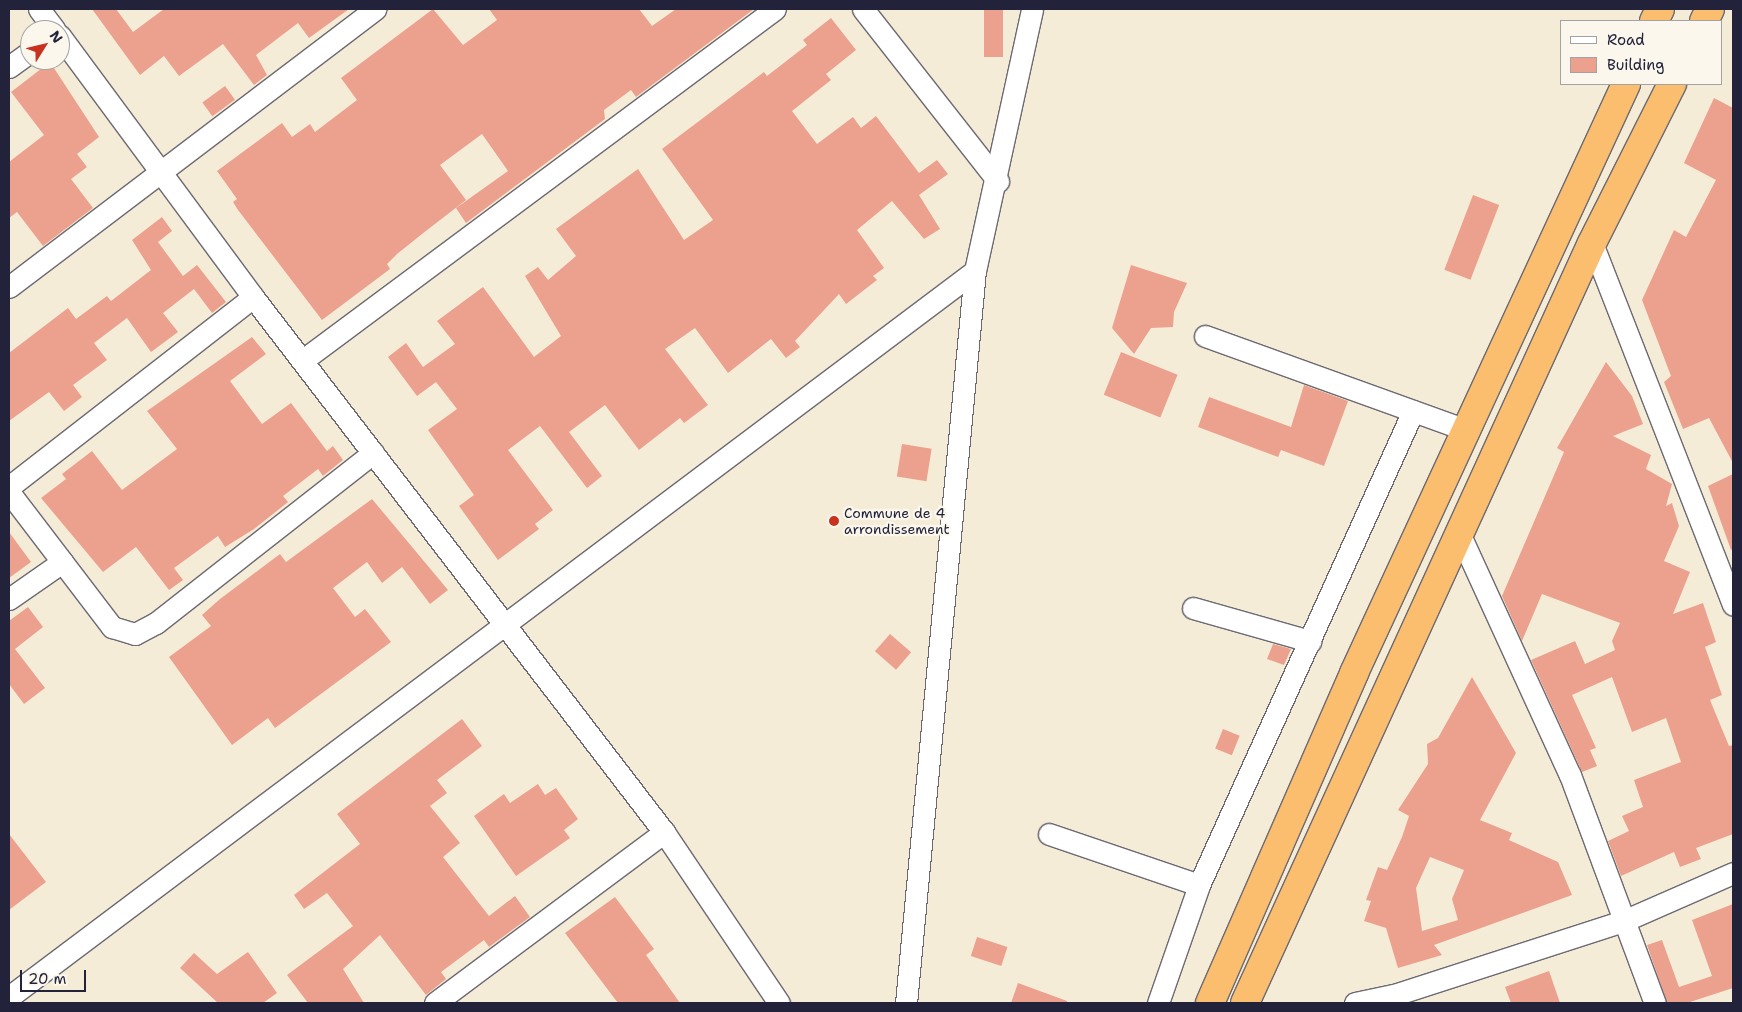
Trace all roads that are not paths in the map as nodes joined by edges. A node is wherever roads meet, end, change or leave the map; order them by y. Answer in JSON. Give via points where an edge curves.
{"nodes":[{"id":1,"x":40,"y":9,"type":"edge"},
{"id":2,"x":374,"y":9,"type":"edge"},
{"id":3,"x":775,"y":9,"type":"edge"},
{"id":4,"x":863,"y":9,"type":"edge"},
{"id":5,"x":1032,"y":9,"type":"edge"},
{"id":6,"x":48,"y":20,"type":"edge"},
{"id":7,"x":70,"y":49,"type":"edge"},
{"id":8,"x":20,"y":60,"type":"edge"},
{"id":9,"x":9,"y":68,"type":"edge"},
{"id":10,"x":1626,"y":85,"type":"edge"},
{"id":11,"x":1671,"y":85,"type":"edge"},
{"id":12,"x":163,"y":172,"type":"junction"},
{"id":13,"x":998,"y":181,"type":"junction"},
{"id":14,"x":1592,"y":243,"type":"junction"},
{"id":15,"x":976,"y":271,"type":"junction"},
{"id":16,"x":9,"y":287,"type":"edge"},
{"id":17,"x":253,"y":298,"type":"junction"},
{"id":18,"x":1205,"y":336,"type":"dead end"},
{"id":19,"x":303,"y":360,"type":"junction"},
{"id":20,"x":1413,"y":411,"type":"junction"},
{"id":21,"x":1466,"y":430,"type":"junction"},
{"id":22,"x":373,"y":453,"type":"junction"},
{"id":23,"x":9,"y":487,"type":"edge"},
{"id":24,"x":9,"y":492,"type":"edge"},
{"id":25,"x":1460,"y":533,"type":"junction"},
{"id":26,"x":62,"y":562,"type":"junction"},
{"id":27,"x":9,"y":599,"type":"edge"},
{"id":28,"x":1733,"y":605,"type":"edge"},
{"id":29,"x":1193,"y":608,"type":"dead end"},
{"id":30,"x":503,"y":623,"type":"junction"},
{"id":31,"x":1310,"y":641,"type":"junction"},
{"id":32,"x":664,"y":832,"type":"junction"},
{"id":33,"x":1049,"y":834,"type":"dead end"},
{"id":34,"x":1733,"y":873,"type":"edge"},
{"id":35,"x":1199,"y":885,"type":"junction"},
{"id":36,"x":1626,"y":920,"type":"junction"},
{"id":37,"x":9,"y":997,"type":"edge"},
{"id":38,"x":1395,"y":999,"type":"edge"},
{"id":39,"x":435,"y":1003,"type":"edge"},
{"id":40,"x":779,"y":1003,"type":"edge"},
{"id":41,"x":906,"y":1003,"type":"edge"},
{"id":42,"x":1158,"y":1003,"type":"edge"},
{"id":43,"x":1210,"y":1003,"type":"edge"},
{"id":44,"x":1245,"y":1003,"type":"edge"},
{"id":45,"x":1355,"y":1003,"type":"edge"},
{"id":46,"x":1655,"y":1003,"type":"edge"}],
"edges":[{"from":1,"to":6,"type":"street"},
{"from":2,"to":12,"type":"street"},
{"from":3,"to":19,"type":"street"},
{"from":4,"to":13,"type":"street"},
{"from":5,"to":13,"type":"street"},
{"from":7,"to":12,"type":"street"},
{"from":8,"to":9,"type":"street"},
{"from":10,"to":21,"type":"highway"},
{"from":11,"to":14,"type":"highway"},
{"from":12,"to":16,"type":"street"},
{"from":12,"to":17,"type":"street"},
{"from":13,"to":15,"type":"street"},
{"from":14,"to":25,"type":"highway"},
{"from":14,"to":28,"type":"street"},
{"from":15,"to":30,"type":"street"},
{"from":15,"to":41,"type":"street"},
{"from":17,"to":19,"type":"street"},
{"from":17,"to":23,"type":"street"},
{"from":18,"to":20,"type":"street"},
{"from":19,"to":22,"type":"street"},
{"from":20,"to":21,"type":"street"},
{"from":20,"to":31,"type":"street"},
{"from":21,"to":43,"type":"highway"},
{"from":22,"to":26,"type":"street","via":[[156,623],[135,634],[112,627]]},
{"from":22,"to":30,"type":"street"},
{"from":24,"to":26,"type":"street"},
{"from":25,"to":36,"type":"street","via":[[1570,775]]},
{"from":25,"to":44,"type":"highway"},
{"from":26,"to":27,"type":"street"},
{"from":29,"to":31,"type":"street"},
{"from":30,"to":32,"type":"street"},
{"from":30,"to":37,"type":"street"},
{"from":31,"to":35,"type":"street"},
{"from":32,"to":39,"type":"street"},
{"from":32,"to":40,"type":"street"},
{"from":33,"to":35,"type":"street"},
{"from":34,"to":36,"type":"street"},
{"from":35,"to":42,"type":"street"},
{"from":36,"to":38,"type":"street"},
{"from":36,"to":46,"type":"street"},
{"from":38,"to":45,"type":"street"}]}
